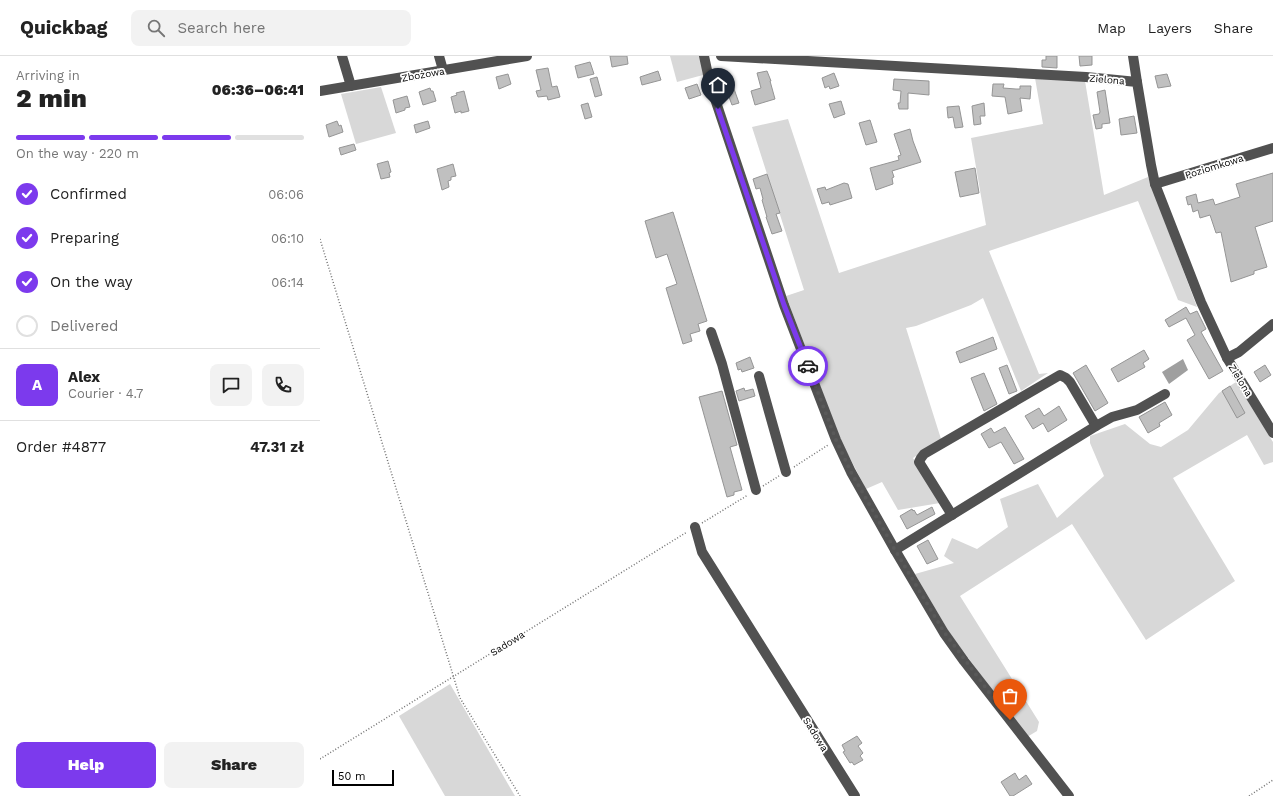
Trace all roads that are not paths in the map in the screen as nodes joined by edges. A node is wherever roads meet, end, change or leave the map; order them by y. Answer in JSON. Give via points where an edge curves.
{"nodes":[{"id":1,"x":342,"y":56,"type":"edge"},
{"id":2,"x":439,"y":56,"type":"edge"},
{"id":3,"x":526,"y":56,"type":"edge"},
{"id":4,"x":704,"y":56,"type":"edge"},
{"id":5,"x":722,"y":56,"type":"edge"},
{"id":6,"x":1133,"y":56,"type":"edge"},
{"id":7,"x":443,"y":70,"type":"junction"},
{"id":8,"x":1137,"y":82,"type":"junction"},
{"id":9,"x":351,"y":86,"type":"junction"},
{"id":10,"x":320,"y":92,"type":"edge"},
{"id":11,"x":1273,"y":148,"type":"edge"},
{"id":12,"x":1155,"y":184,"type":"junction"},
{"id":13,"x":1273,"y":324,"type":"edge"},
{"id":14,"x":711,"y":332,"type":"dead end"},
{"id":15,"x":1227,"y":358,"type":"junction"},
{"id":16,"x":759,"y":376,"type":"dead end"},
{"id":17,"x":1165,"y":394,"type":"dead end"},
{"id":18,"x":1096,"y":426,"type":"junction"},
{"id":19,"x":1273,"y":433,"type":"edge"},
{"id":20,"x":786,"y":472,"type":"road end"},
{"id":21,"x":756,"y":490,"type":"road end"},
{"id":22,"x":952,"y":515,"type":"junction"},
{"id":23,"x":695,"y":527,"type":"road end"},
{"id":24,"x":895,"y":550,"type":"junction"},
{"id":25,"x":855,"y":796,"type":"edge"},
{"id":26,"x":1069,"y":796,"type":"edge"}],
"edges":[{"from":1,"to":9,"type":"street"},
{"from":2,"to":7,"type":"street"},
{"from":3,"to":7,"type":"street","name":"Zbożowa"},
{"from":4,"to":24,"type":"street","via":[[710,84],[777,284],[836,440]]},
{"from":5,"to":8,"type":"street","name":"Zielona"},
{"from":6,"to":8,"type":"street"},
{"from":7,"to":9,"type":"street","name":"Zbożowa"},
{"from":8,"to":12,"type":"street","name":"Zielona"},
{"from":9,"to":10,"type":"street","name":"Zbożowa"},
{"from":11,"to":12,"type":"street","name":"Poziomkowa"},
{"from":12,"to":15,"type":"street","name":"Zielona","via":[[1201,302]]},
{"from":13,"to":15,"type":"street","via":[[1239,352]]},
{"from":14,"to":21,"type":"street"},
{"from":15,"to":19,"type":"street","name":"Zielona"},
{"from":16,"to":20,"type":"street"},
{"from":17,"to":18,"type":"street","via":[[1137,410],[1112,417]]},
{"from":18,"to":22,"type":"street"},
{"from":18,"to":22,"type":"street","via":[[1070,382],[1060,375],[924,454],[919,462]]},
{"from":22,"to":24,"type":"street"},
{"from":23,"to":25,"type":"street","name":"Sadowa","via":[[702,552]]},
{"from":24,"to":26,"type":"street","via":[[956,650]]}]}
